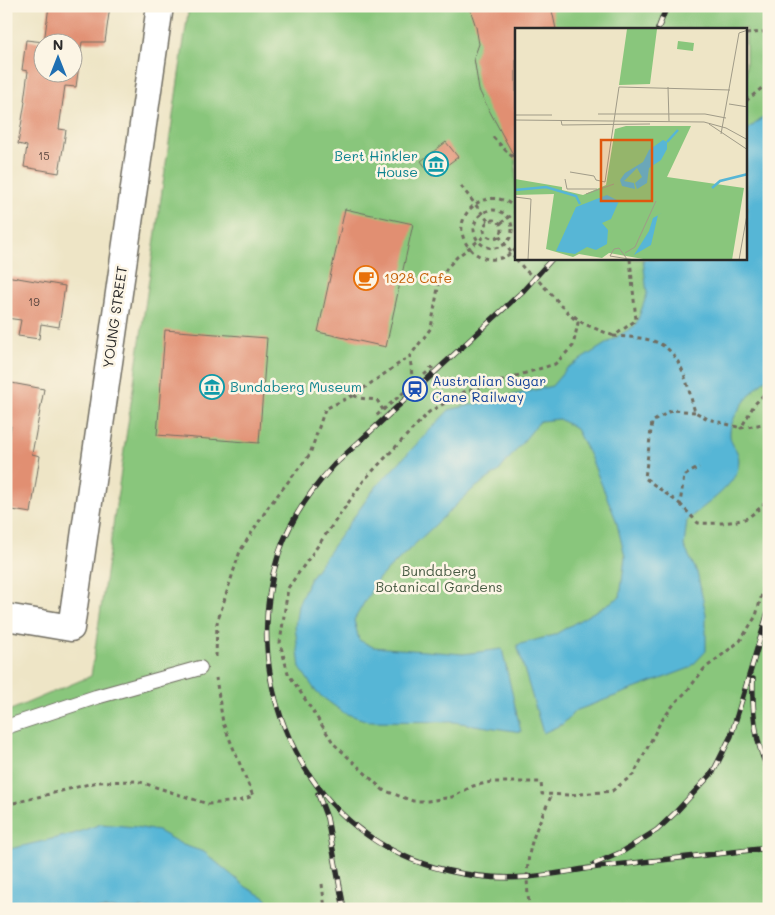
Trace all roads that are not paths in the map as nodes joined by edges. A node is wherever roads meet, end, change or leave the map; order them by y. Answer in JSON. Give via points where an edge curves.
{"nodes":[{"id":1,"x":160,"y":6,"type":"edge"},
{"id":2,"x":6,"y":617,"type":"edge"},
{"id":3,"x":200,"y":668,"type":"dead end"},
{"id":4,"x":6,"y":727,"type":"edge"}],
"edges":[{"from":1,"to":2,"type":"street","name":"YOUNG STREET","via":[[71,628]]},
{"from":3,"to":4,"type":"lane","via":[[96,697]]}]}
